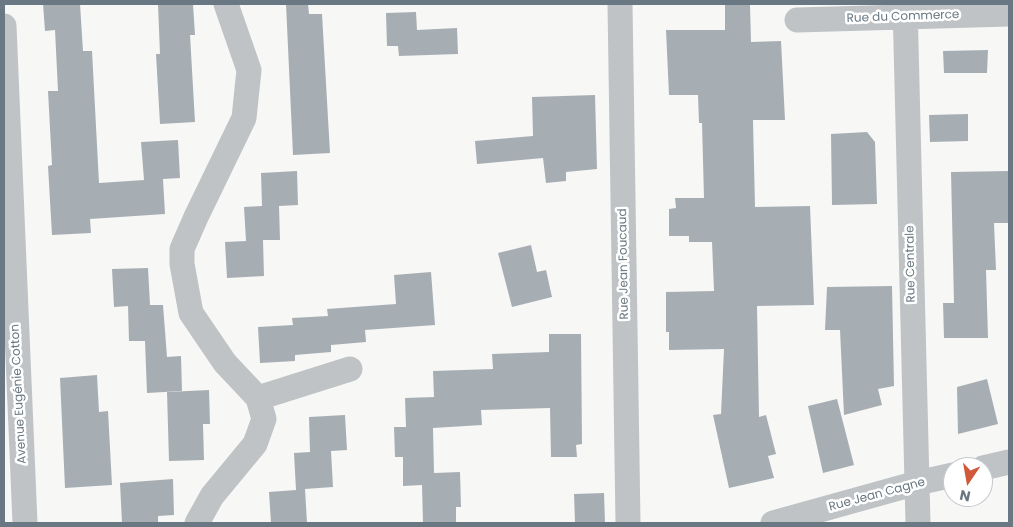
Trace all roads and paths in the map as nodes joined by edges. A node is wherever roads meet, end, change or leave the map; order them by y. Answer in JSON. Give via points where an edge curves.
{"nodes":[{"id":1,"x":226,"y":4,"type":"edge"},
{"id":2,"x":620,"y":4,"type":"edge"},
{"id":3,"x":905,"y":10,"type":"edge"},
{"id":4,"x":1009,"y":14,"type":"edge"},
{"id":5,"x":797,"y":20,"type":"dead end"},
{"id":6,"x":4,"y":26,"type":"edge"},
{"id":7,"x":10,"y":348,"type":"edge"},
{"id":8,"x":350,"y":369,"type":"dead end"},
{"id":9,"x":258,"y":398,"type":"junction"},
{"id":10,"x":1009,"y":462,"type":"edge"},
{"id":11,"x":993,"y":466,"type":"edge"},
{"id":12,"x":943,"y":477,"type":"edge"},
{"id":13,"x":917,"y":483,"type":"junction"},
{"id":14,"x":25,"y":523,"type":"edge"},
{"id":15,"x":197,"y":523,"type":"edge"},
{"id":16,"x":628,"y":523,"type":"edge"},
{"id":17,"x":773,"y":523,"type":"edge"},
{"id":18,"x":918,"y":523,"type":"edge"}],
"edges":[{"from":1,"to":9,"type":"street","via":[[249,70],[244,118],[182,249],[182,264],[191,313],[225,363]]},
{"from":2,"to":16,"type":"street","name":"Rue Jean Foucaud"},
{"from":3,"to":4,"type":"street","name":"Rue du Commerce"},
{"from":3,"to":5,"type":"street","name":"Rue du Commerce"},
{"from":3,"to":13,"type":"street","name":"Rue Centrale"},
{"from":6,"to":7,"type":"street","name":"Avenue Eugénie Cotton"},
{"from":7,"to":14,"type":"street","name":"Avenue Eugénie Cotton"},
{"from":8,"to":9,"type":"street"},
{"from":9,"to":15,"type":"street","via":[[264,419],[255,444],[212,496]]},
{"from":10,"to":11,"type":"street"},
{"from":12,"to":13,"type":"street","name":"Rue Jean Cagne"},
{"from":13,"to":17,"type":"street","name":"Rue Jean Cagne"},
{"from":13,"to":18,"type":"street","name":"Rue Centrale"}]}
